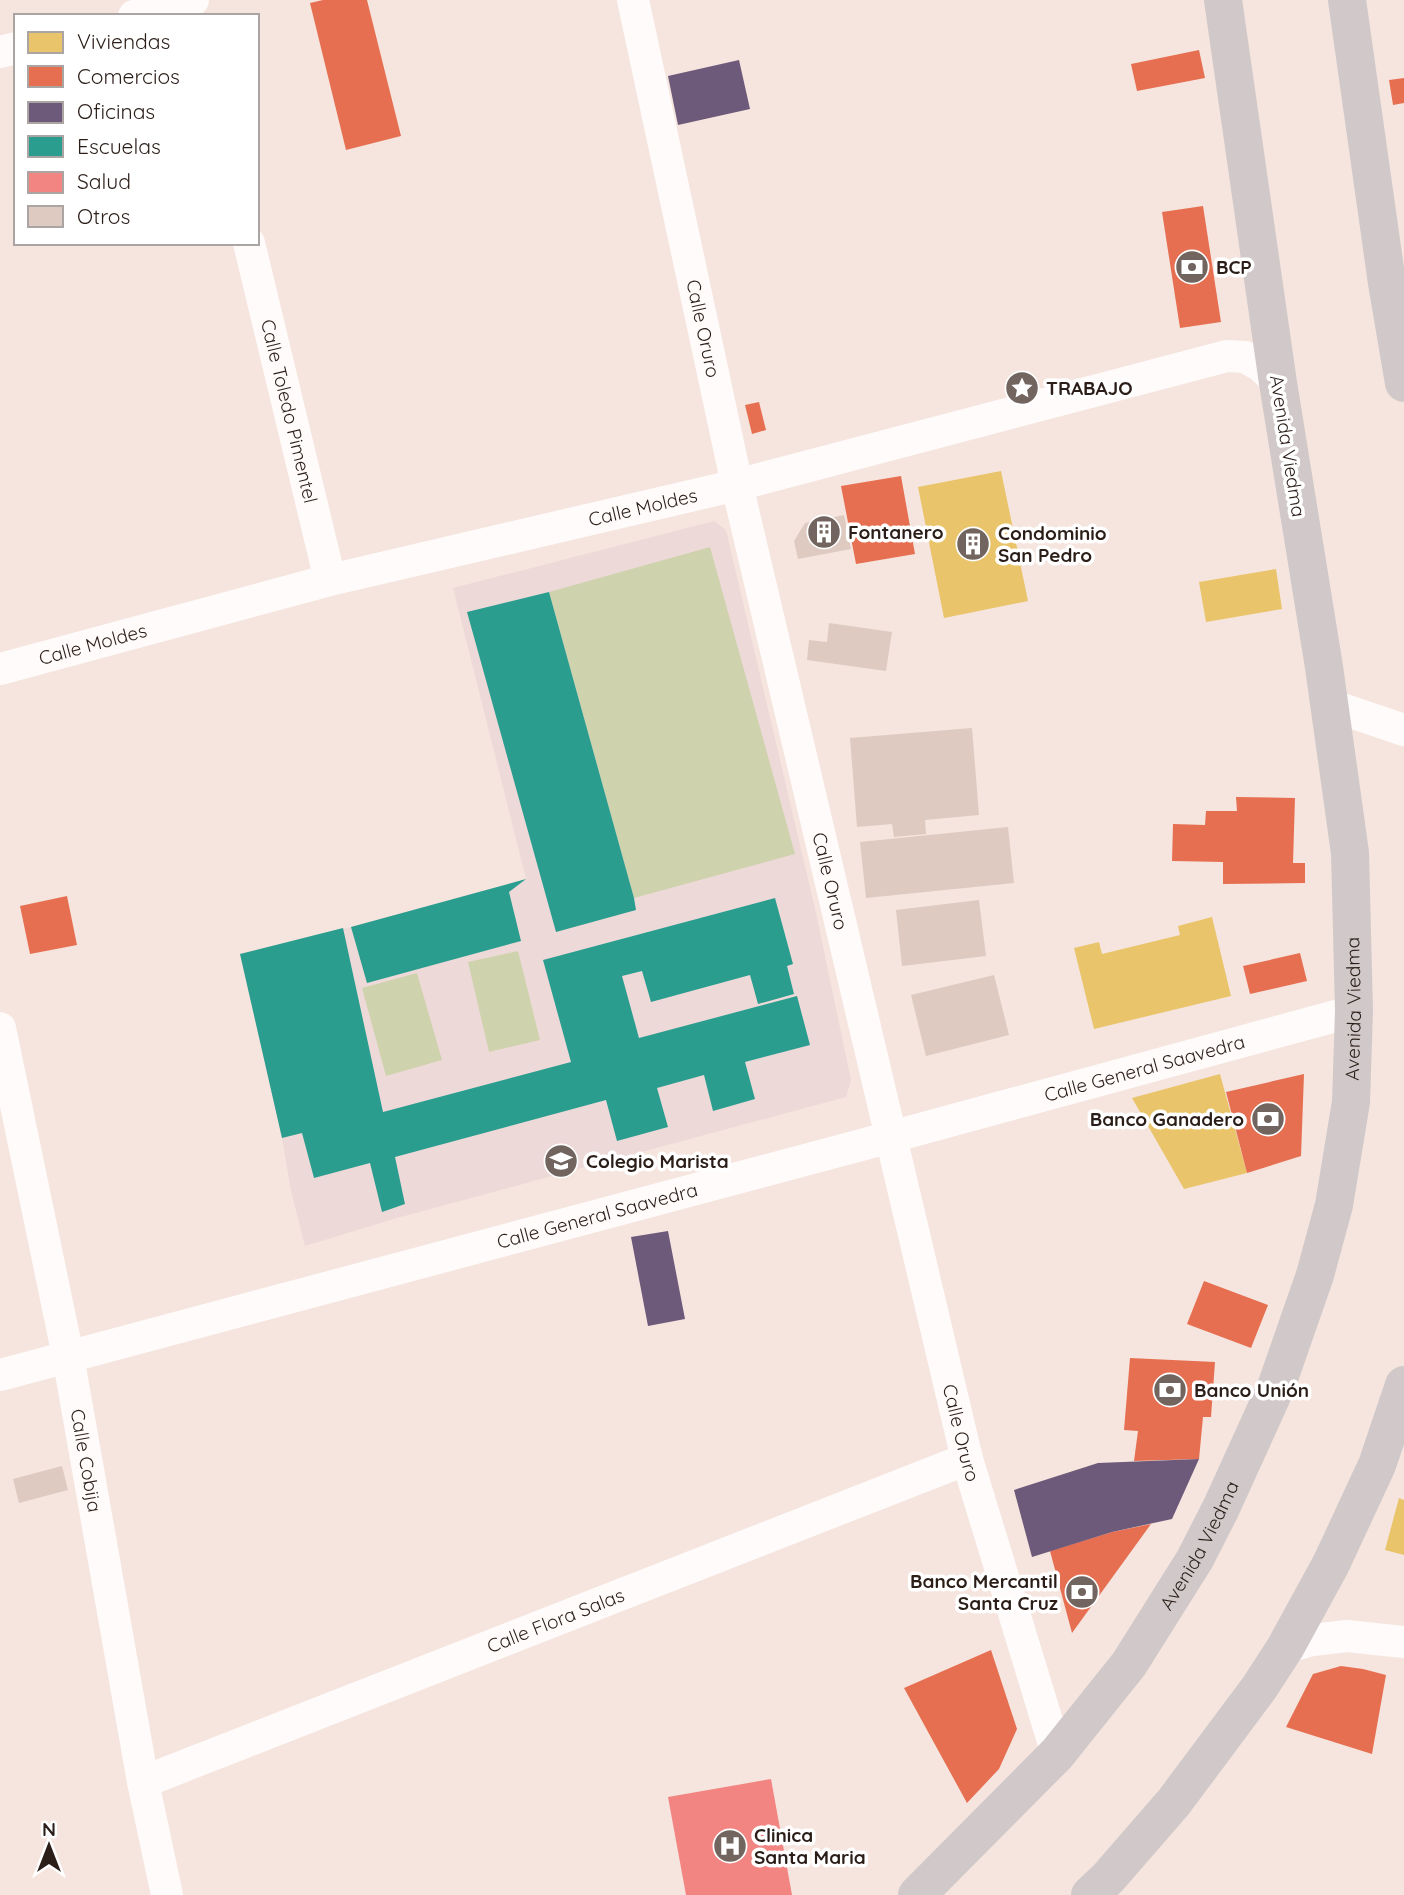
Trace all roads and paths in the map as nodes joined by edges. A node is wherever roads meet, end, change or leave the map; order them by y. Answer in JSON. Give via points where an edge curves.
{"nodes":[{"id":1,"x":191,"y":0,"type":"edge"},
{"id":2,"x":633,"y":0,"type":"edge"},
{"id":3,"x":1223,"y":0,"type":"edge"},
{"id":4,"x":1348,"y":0,"type":"edge"},
{"id":5,"x":141,"y":14,"type":"edge"},
{"id":6,"x":249,"y":245,"type":"edge"},
{"id":7,"x":1396,"y":289,"type":"edge"},
{"id":8,"x":1278,"y":383,"type":"junction"},
{"id":9,"x":1404,"y":383,"type":"edge"},
{"id":10,"x":737,"y":485,"type":"junction"},
{"id":11,"x":330,"y":580,"type":"junction"},
{"id":12,"x":0,"y":670,"type":"edge"},
{"id":13,"x":1330,"y":705,"type":"junction"},
{"id":14,"x":1404,"y":730,"type":"edge"},
{"id":15,"x":1354,"y":1011,"type":"junction"},
{"id":16,"x":0,"y":1028,"type":"edge"},
{"id":17,"x":891,"y":1137,"type":"junction"},
{"id":18,"x":68,"y":1356,"type":"junction"},
{"id":19,"x":0,"y":1374,"type":"edge"},
{"id":20,"x":1404,"y":1385,"type":"edge"},
{"id":21,"x":968,"y":1459,"type":"junction"},
{"id":22,"x":1404,"y":1642,"type":"edge"},
{"id":23,"x":1285,"y":1648,"type":"junction"},
{"id":24,"x":1057,"y":1754,"type":"junction"},
{"id":25,"x":143,"y":1782,"type":"junction"},
{"id":26,"x":167,"y":1895,"type":"edge"},
{"id":27,"x":917,"y":1895,"type":"edge"},
{"id":28,"x":1090,"y":1895,"type":"edge"}],
"edges":[{"from":1,"to":5,"type":"street"},
{"from":2,"to":10,"type":"street","name":"Calle Oruro"},
{"from":3,"to":8,"type":"main road","name":"Avenida Viedma"},
{"from":4,"to":7,"type":"main road"},
{"from":6,"to":11,"type":"street","name":"Calle Toledo Pimentel"},
{"from":7,"to":9,"type":"main road"},
{"from":8,"to":10,"type":"street","name":"Calle Moldes","via":[[1245,357],[1227,356]]},
{"from":8,"to":13,"type":"main road","name":"Avenida Viedma"},
{"from":10,"to":11,"type":"street","name":"Calle Moldes"},
{"from":10,"to":17,"type":"street","name":"Calle Oruro"},
{"from":11,"to":12,"type":"street","name":"Calle Moldes"},
{"from":13,"to":14,"type":"street"},
{"from":13,"to":15,"type":"main road","name":"Avenida Viedma","via":[[1350,853]]},
{"from":15,"to":17,"type":"street","name":"Calle General Saavedra"},
{"from":15,"to":24,"type":"main road","name":"Avenida Viedma","via":[[1351,1102],[1334,1205],[1276,1387],[1195,1559],[1129,1664]]},
{"from":16,"to":18,"type":"street","name":"Calle Cobija"},
{"from":17,"to":18,"type":"street","name":"Calle General Saavedra"},
{"from":17,"to":21,"type":"street","name":"Calle Oruro"},
{"from":18,"to":19,"type":"street","name":"Calle General Saavedra"},
{"from":18,"to":25,"type":"street","name":"Calle Cobija"},
{"from":20,"to":23,"type":"main road","via":[[1371,1477]]},
{"from":21,"to":24,"type":"street","name":"Calle Oruro"},
{"from":21,"to":25,"type":"street","name":"Calle Flora Salas"},
{"from":22,"to":23,"type":"street","via":[[1347,1636]]},
{"from":23,"to":28,"type":"main road","via":[[1174,1802]]},
{"from":24,"to":27,"type":"main road","name":"Avenida Viedma"},
{"from":25,"to":26,"type":"street","name":"Calle Cobija"}]}
